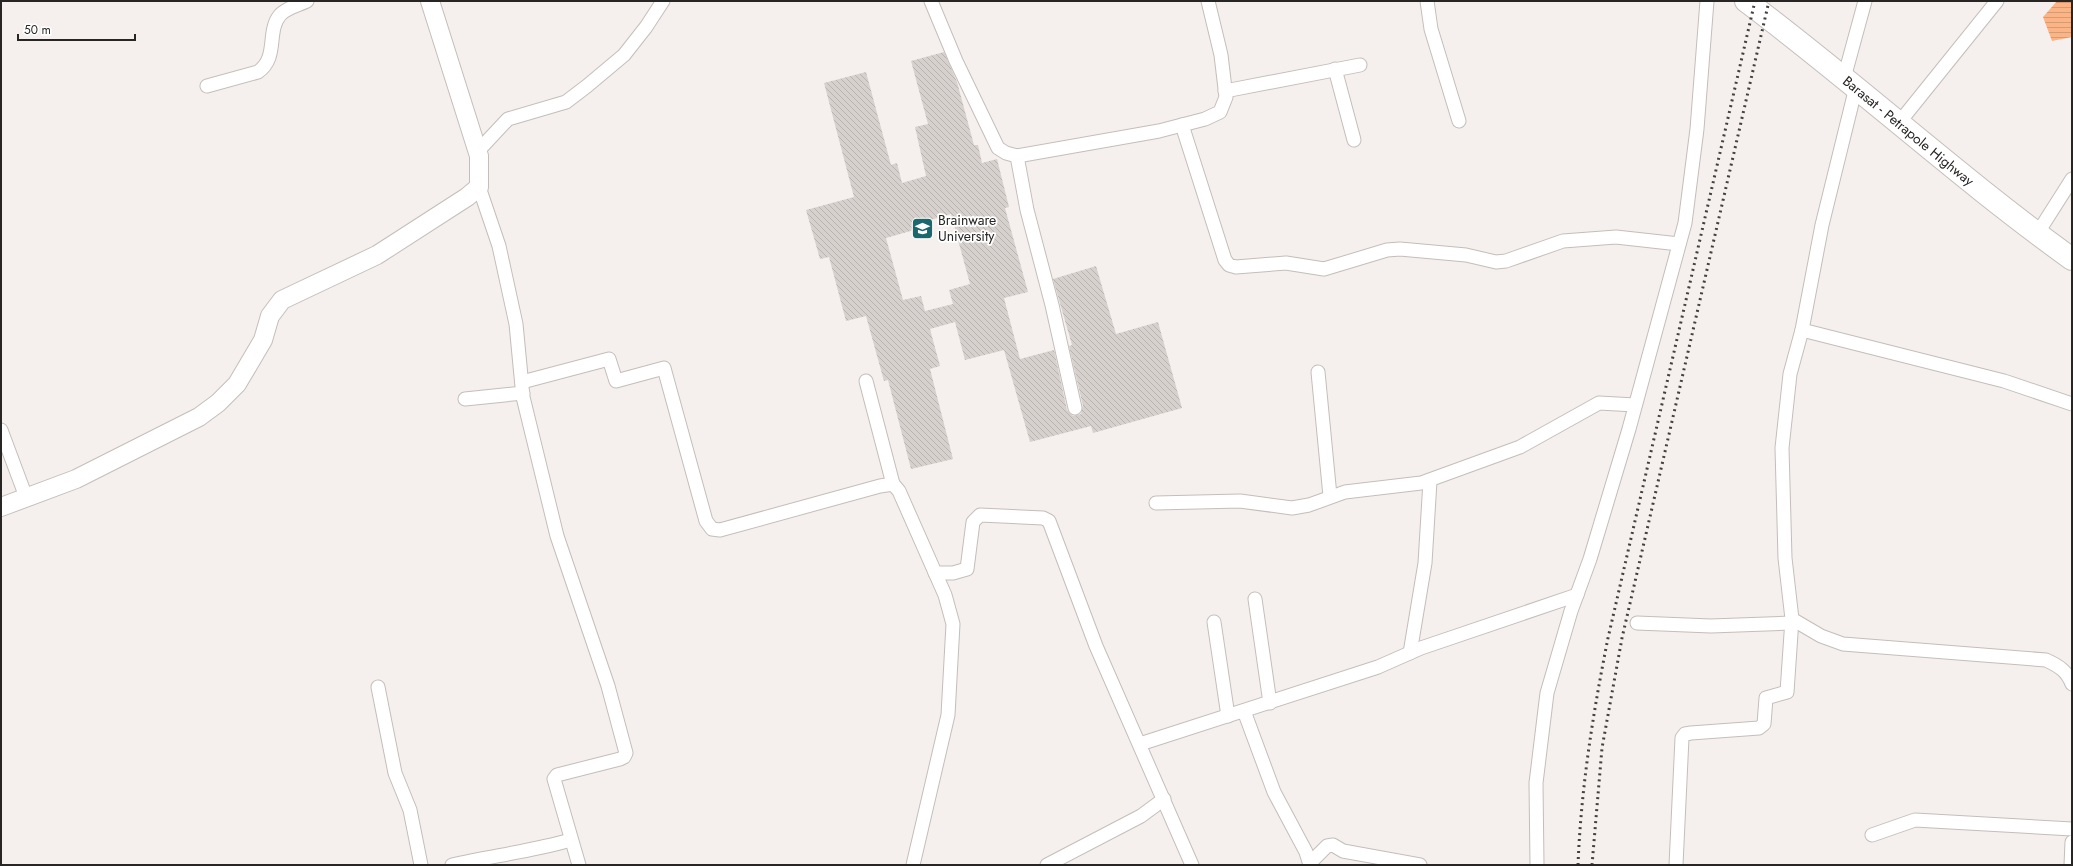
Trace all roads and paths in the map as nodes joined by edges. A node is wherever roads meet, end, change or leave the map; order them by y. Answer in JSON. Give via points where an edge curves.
{"nodes":[{"id":1,"x":307,"y":1,"type":"edge"},
{"id":2,"x":430,"y":1,"type":"edge"},
{"id":3,"x":663,"y":1,"type":"edge"},
{"id":4,"x":930,"y":1,"type":"edge"},
{"id":5,"x":1208,"y":1,"type":"edge"},
{"id":6,"x":1427,"y":1,"type":"edge"},
{"id":7,"x":1707,"y":1,"type":"edge"},
{"id":8,"x":1746,"y":1,"type":"edge"},
{"id":9,"x":1865,"y":1,"type":"edge"},
{"id":10,"x":1997,"y":1,"type":"edge"},
{"id":11,"x":1360,"y":65,"type":"dead end"},
{"id":12,"x":1335,"y":69,"type":"junction"},
{"id":13,"x":1850,"y":82,"type":"junction"},
{"id":14,"x":207,"y":86,"type":"dead end"},
{"id":15,"x":1225,"y":90,"type":"junction"},
{"id":16,"x":1459,"y":121,"type":"dead end"},
{"id":17,"x":1898,"y":124,"type":"junction"},
{"id":18,"x":1182,"y":125,"type":"junction"},
{"id":19,"x":1354,"y":140,"type":"dead end"},
{"id":20,"x":478,"y":151,"type":"junction"},
{"id":21,"x":1017,"y":156,"type":"junction"},
{"id":22,"x":2072,"y":179,"type":"edge"},
{"id":23,"x":479,"y":186,"type":"junction"},
{"id":24,"x":2037,"y":234,"type":"junction"},
{"id":25,"x":1679,"y":244,"type":"junction"},
{"id":26,"x":2072,"y":259,"type":"edge"},
{"id":27,"x":1802,"y":330,"type":"junction"},
{"id":28,"x":1318,"y":372,"type":"dead end"},
{"id":29,"x":866,"y":382,"type":"dead end"},
{"id":30,"x":522,"y":387,"type":"junction"},
{"id":31,"x":465,"y":398,"type":"dead end"},
{"id":32,"x":2072,"y":404,"type":"edge"},
{"id":33,"x":1636,"y":405,"type":"junction"},
{"id":34,"x":1076,"y":408,"type":"dead end"},
{"id":35,"x":1,"y":430,"type":"edge"},
{"id":36,"x":1430,"y":481,"type":"junction"},
{"id":37,"x":893,"y":484,"type":"junction"},
{"id":38,"x":1330,"y":496,"type":"junction"},
{"id":39,"x":26,"y":497,"type":"junction"},
{"id":40,"x":1156,"y":503,"type":"dead end"},
{"id":41,"x":1,"y":507,"type":"edge"},
{"id":42,"x":935,"y":573,"type":"junction"},
{"id":43,"x":1577,"y":595,"type":"junction"},
{"id":44,"x":1255,"y":599,"type":"dead end"},
{"id":45,"x":1214,"y":622,"type":"dead end"},
{"id":46,"x":1792,"y":622,"type":"junction"},
{"id":47,"x":1637,"y":623,"type":"dead end"},
{"id":48,"x":1410,"y":653,"type":"junction"},
{"id":49,"x":2072,"y":684,"type":"edge"},
{"id":50,"x":378,"y":687,"type":"dead end"},
{"id":51,"x":1270,"y":703,"type":"junction"},
{"id":52,"x":1244,"y":711,"type":"junction"},
{"id":53,"x":1228,"y":716,"type":"junction"},
{"id":54,"x":1140,"y":744,"type":"junction"},
{"id":55,"x":1164,"y":799,"type":"junction"},
{"id":56,"x":2072,"y":829,"type":"edge"},
{"id":57,"x":1872,"y":835,"type":"dead end"},
{"id":58,"x":571,"y":840,"type":"junction"},
{"id":59,"x":2072,"y":842,"type":"edge"},
{"id":60,"x":1310,"y":864,"type":"edge"},
{"id":61,"x":421,"y":865,"type":"edge"},
{"id":62,"x":452,"y":865,"type":"edge"},
{"id":63,"x":579,"y":865,"type":"edge"},
{"id":64,"x":913,"y":865,"type":"edge"},
{"id":65,"x":1047,"y":865,"type":"edge"},
{"id":66,"x":1192,"y":865,"type":"edge"},
{"id":67,"x":1420,"y":865,"type":"edge"},
{"id":68,"x":1537,"y":865,"type":"edge"},
{"id":69,"x":1676,"y":865,"type":"edge"},
{"id":70,"x":2071,"y":865,"type":"edge"}],
"edges":[{"from":1,"to":14,"type":"street","via":[[280,14],[276,21],[270,58],[265,67],[258,72]]},
{"from":2,"to":20,"type":"street"},
{"from":3,"to":20,"type":"street","via":[[646,28],[624,55],[587,86],[566,102],[508,119]]},
{"from":4,"to":21,"type":"street","via":[[998,148],[1006,154]]},
{"from":5,"to":15,"type":"street","via":[[1221,55]]},
{"from":6,"to":16,"type":"street","via":[[1432,29]]},
{"from":7,"to":25,"type":"street","via":[[1697,129],[1685,223]]},
{"from":8,"to":13,"type":"highway","name":"Barasat - Petrapole Highway"},
{"from":9,"to":13,"type":"street"},
{"from":10,"to":17,"type":"street"},
{"from":11,"to":12,"type":"street"},
{"from":12,"to":15,"type":"street"},
{"from":12,"to":19,"type":"street"},
{"from":13,"to":17,"type":"highway","name":"Barasat - Petrapole Highway"},
{"from":13,"to":27,"type":"street"},
{"from":15,"to":18,"type":"street","via":[[1226,97],[1220,112]]},
{"from":17,"to":24,"type":"highway","name":"Barasat - Petrapole Highway"},
{"from":18,"to":21,"type":"street"},
{"from":18,"to":25,"type":"street","via":[[1225,260],[1229,265],[1236,267],[1286,263],[1324,269],[1387,250],[1400,249],[1496,262],[1506,261],[1563,241],[1616,237]]},
{"from":20,"to":23,"type":"street"},
{"from":21,"to":34,"type":"street","via":[[1027,210]]},
{"from":22,"to":24,"type":"street"},
{"from":23,"to":30,"type":"street","via":[[499,246],[516,324]]},
{"from":23,"to":39,"type":"street","via":[[467,197],[377,255],[282,300],[270,316],[263,340],[236,384],[218,403],[199,416],[76,479]]},
{"from":24,"to":26,"type":"highway","name":"Barasat - Petrapole Highway"},
{"from":25,"to":33,"type":"street"},
{"from":27,"to":32,"type":"street","via":[[2004,381]]},
{"from":27,"to":46,"type":"street","via":[[1790,374],[1782,448],[1785,558]]},
{"from":28,"to":38,"type":"street"},
{"from":29,"to":37,"type":"street"},
{"from":30,"to":31,"type":"street"},
{"from":30,"to":37,"type":"street","via":[[609,359],[616,381],[664,368],[706,521],[712,529],[720,530]]},
{"from":30,"to":58,"type":"street","via":[[560,547],[608,686],[626,753],[620,760],[557,775],[554,779]]},
{"from":33,"to":36,"type":"street","via":[[1600,403],[1520,447]]},
{"from":33,"to":43,"type":"street"},
{"from":35,"to":39,"type":"street"},
{"from":36,"to":38,"type":"street"},
{"from":36,"to":48,"type":"street","via":[[1425,564]]},
{"from":37,"to":42,"type":"street","via":[[899,491]]},
{"from":38,"to":40,"type":"street","via":[[1309,505],[1292,508],[1240,501]]},
{"from":39,"to":41,"type":"street"},
{"from":42,"to":54,"type":"street","via":[[953,573],[967,569],[973,522],[980,515],[1043,518],[1049,521],[1096,646]]},
{"from":42,"to":64,"type":"street","via":[[945,595],[953,624],[950,693],[942,744]]},
{"from":43,"to":48,"type":"street"},
{"from":43,"to":68,"type":"street","via":[[1547,692],[1536,783]]},
{"from":44,"to":51,"type":"street"},
{"from":45,"to":53,"type":"street"},
{"from":46,"to":47,"type":"street","via":[[1711,626]]},
{"from":46,"to":49,"type":"street","via":[[1843,644],[2046,660],[2058,665],[2068,674]]},
{"from":46,"to":69,"type":"street","via":[[1787,692],[1766,698],[1764,724],[1760,728],[1691,732],[1682,738]]},
{"from":48,"to":51,"type":"street","via":[[1378,667]]},
{"from":50,"to":61,"type":"street","via":[[395,773],[410,810]]},
{"from":51,"to":52,"type":"street"},
{"from":52,"to":53,"type":"street"},
{"from":52,"to":60,"type":"street","via":[[1274,792]]},
{"from":53,"to":54,"type":"street"},
{"from":54,"to":55,"type":"street"},
{"from":55,"to":65,"type":"street","via":[[1141,816]]},
{"from":55,"to":66,"type":"street"},
{"from":56,"to":57,"type":"street","via":[[1915,820]]},
{"from":58,"to":62,"type":"street","via":[[531,851]]},
{"from":58,"to":63,"type":"street"},
{"from":59,"to":70,"type":"street"},
{"from":60,"to":67,"type":"street","via":[[1327,846],[1333,845],[1342,851]]}]}
